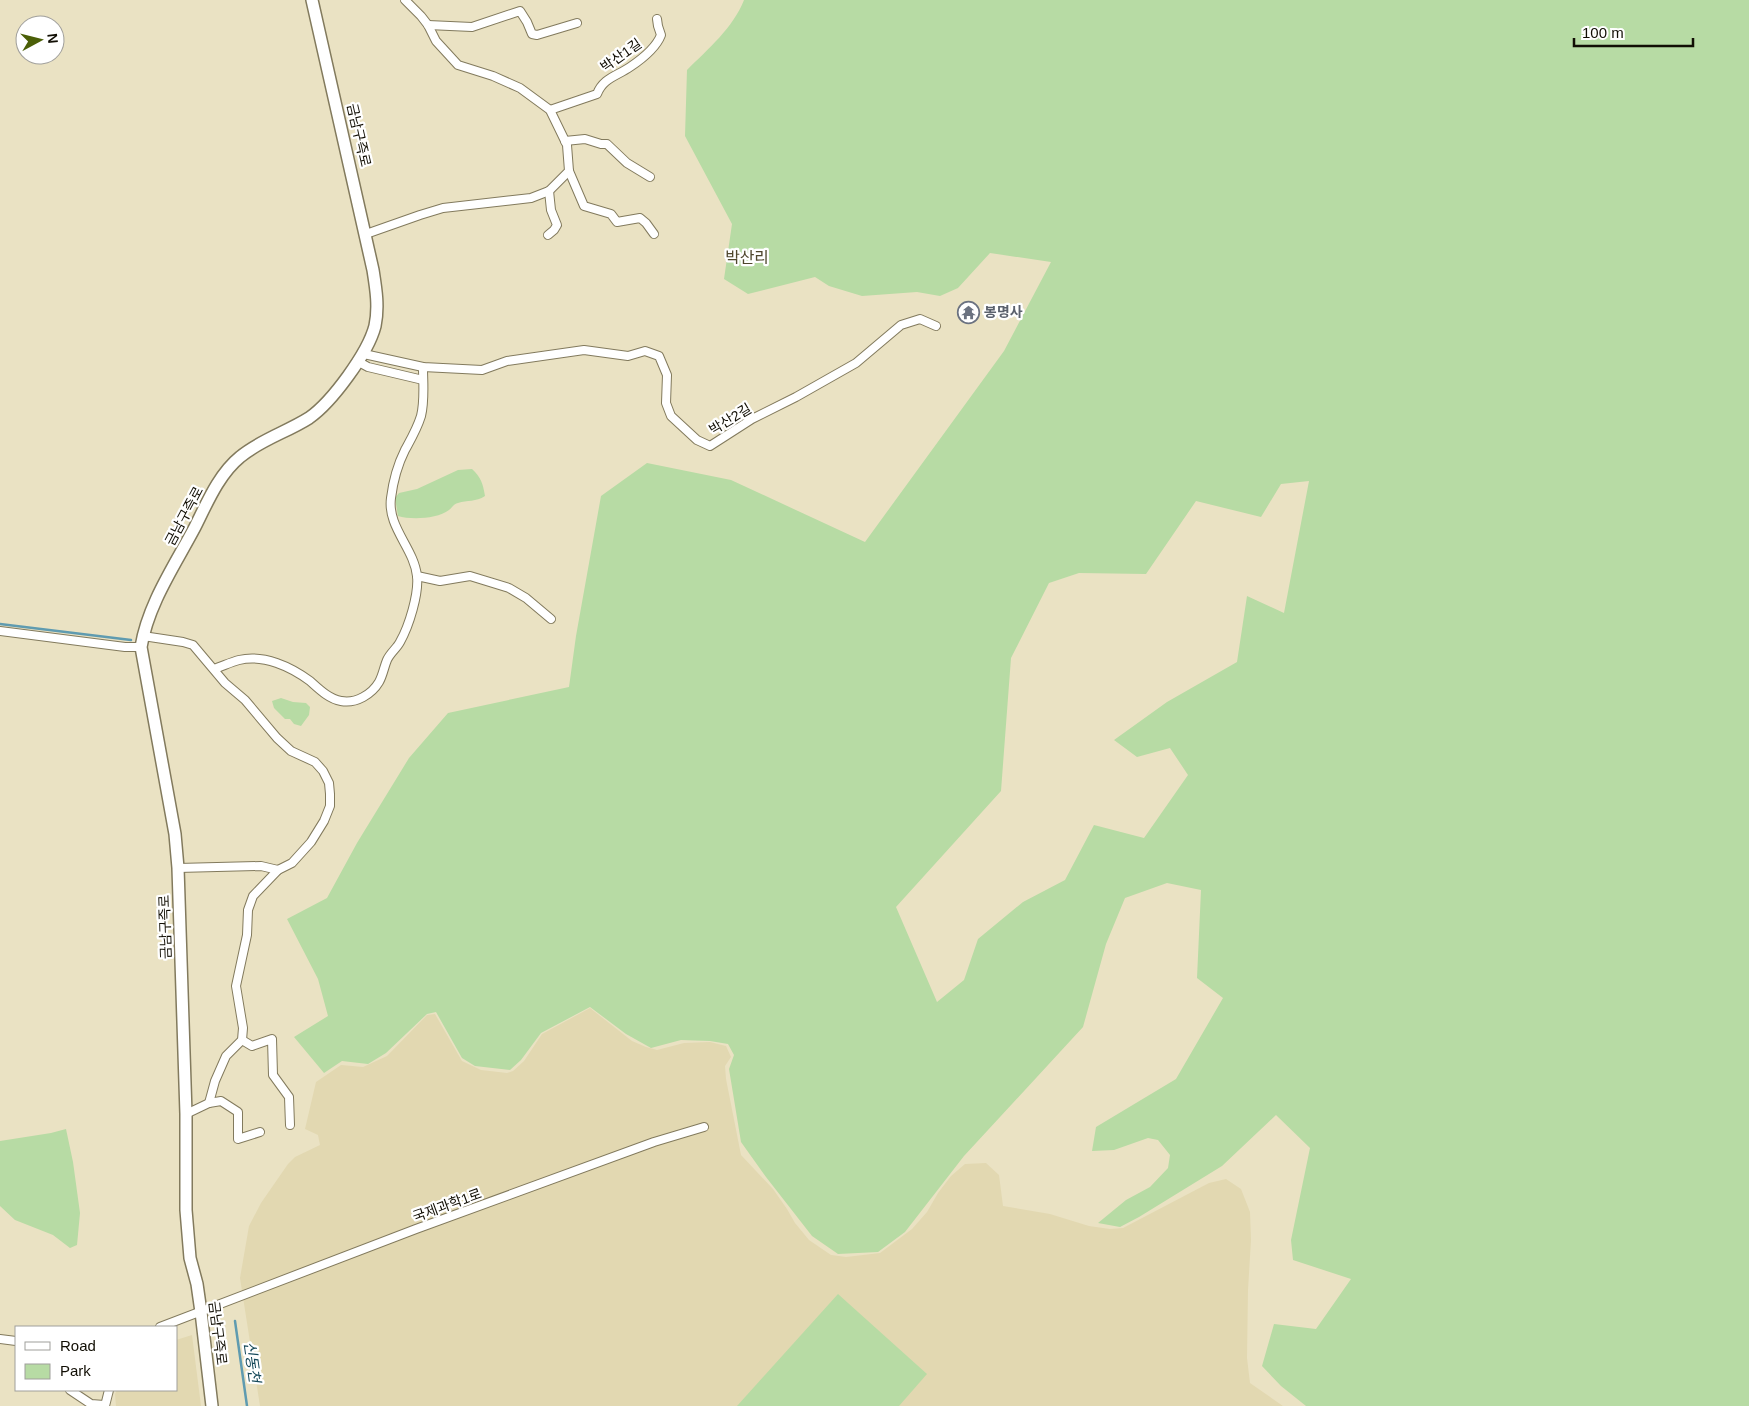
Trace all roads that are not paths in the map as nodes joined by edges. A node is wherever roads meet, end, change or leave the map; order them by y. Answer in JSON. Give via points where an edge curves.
{"nodes":[{"id":1,"x":312,"y":0,"type":"edge"},
{"id":2,"x":406,"y":0,"type":"edge"},
{"id":3,"x":657,"y":19,"type":"dead end"},
{"id":4,"x":577,"y":23,"type":"dead end"},
{"id":5,"x":428,"y":26,"type":"junction"},
{"id":6,"x":550,"y":110,"type":"junction"},
{"id":7,"x":564,"y":141,"type":"junction"},
{"id":8,"x":570,"y":171,"type":"junction"},
{"id":9,"x":650,"y":177,"type":"dead end"},
{"id":10,"x":549,"y":191,"type":"junction"},
{"id":11,"x":366,"y":234,"type":"junction"},
{"id":12,"x":654,"y":234,"type":"dead end"},
{"id":13,"x":548,"y":236,"type":"dead end"},
{"id":14,"x":936,"y":326,"type":"dead end"},
{"id":15,"x":360,"y":358,"type":"junction"},
{"id":16,"x":423,"y":367,"type":"junction"},
{"id":17,"x":423,"y":380,"type":"junction"},
{"id":18,"x":417,"y":576,"type":"junction"},
{"id":19,"x":551,"y":619,"type":"dead end"},
{"id":20,"x":0,"y":631,"type":"edge"},
{"id":21,"x":142,"y":642,"type":"junction"},
{"id":22,"x":214,"y":669,"type":"junction"},
{"id":23,"x":178,"y":868,"type":"junction"},
{"id":24,"x":278,"y":870,"type":"junction"},
{"id":25,"x":242,"y":1040,"type":"junction"},
{"id":26,"x":209,"y":1103,"type":"junction"},
{"id":27,"x":186,"y":1114,"type":"junction"},
{"id":28,"x":290,"y":1125,"type":"dead end"},
{"id":29,"x":704,"y":1127,"type":"dead end"},
{"id":30,"x":260,"y":1132,"type":"dead end"},
{"id":31,"x":201,"y":1312,"type":"junction"},
{"id":32,"x":163,"y":1326,"type":"edge"},
{"id":33,"x":0,"y":1339,"type":"edge"},
{"id":34,"x":15,"y":1341,"type":"edge"},
{"id":35,"x":72,"y":1391,"type":"edge"},
{"id":36,"x":110,"y":1391,"type":"edge"},
{"id":37,"x":104,"y":1406,"type":"edge"},
{"id":38,"x":212,"y":1406,"type":"edge"}],
"edges":[{"from":1,"to":11,"type":"main road","name":"금남구즉로"},
{"from":2,"to":5,"type":"street"},
{"from":3,"to":6,"type":"street","name":"박산1길","via":[[661,35],[648,52],[600,85],[597,94]]},
{"from":4,"to":5,"type":"street","via":[[532,34],[520,11],[472,27]]},
{"from":5,"to":6,"type":"street","via":[[436,41],[458,65],[520,88]]},
{"from":6,"to":7,"type":"street"},
{"from":7,"to":8,"type":"street"},
{"from":7,"to":9,"type":"street","via":[[585,139],[607,144],[627,163]]},
{"from":8,"to":10,"type":"street"},
{"from":8,"to":12,"type":"street","via":[[584,206],[611,214],[617,222],[640,218]]},
{"from":10,"to":11,"type":"street","via":[[531,198],[442,208]]},
{"from":10,"to":13,"type":"street","via":[[550,210],[556,225]]},
{"from":11,"to":15,"type":"main road","name":"금남구즉로","via":[[378,300],[374,327]]},
{"from":14,"to":16,"type":"street","name":"박산2길","via":[[920,319],[901,325],[856,363],[752,419],[710,446],[696,440],[671,416],[666,403],[667,375],[659,356],[645,351],[628,356],[584,350],[507,361],[482,370]]},
{"from":15,"to":16,"type":"street","name":"박산2길"},
{"from":15,"to":17,"type":"street","via":[[368,367]]},
{"from":15,"to":21,"type":"main road","name":"금남구즉로","via":[[330,399],[309,418],[239,457],[220,480],[157,597]]},
{"from":16,"to":17,"type":"street"},
{"from":17,"to":18,"type":"street","via":[[422,414],[399,467],[391,499],[398,533],[414,563]]},
{"from":18,"to":19,"type":"street","via":[[440,581],[470,576],[509,588]]},
{"from":18,"to":22,"type":"street","via":[[408,627],[387,659],[380,681],[364,697],[350,702],[340,701],[299,673],[273,662],[241,659]]},
{"from":20,"to":21,"type":"street","via":[[126,647]]},
{"from":21,"to":22,"type":"street","via":[[193,645]]},
{"from":21,"to":23,"type":"main road","name":"금남구즉로"},
{"from":22,"to":24,"type":"street","via":[[291,751],[315,762],[329,783],[330,806],[324,821],[292,863]]},
{"from":23,"to":24,"type":"street","via":[[261,866]]},
{"from":23,"to":27,"type":"main road","name":"금남구즉로"},
{"from":24,"to":25,"type":"street","via":[[253,896],[248,910],[236,986]]},
{"from":25,"to":26,"type":"street","via":[[226,1056]]},
{"from":25,"to":28,"type":"street","via":[[252,1046],[272,1039],[273,1076],[288,1097]]},
{"from":26,"to":27,"type":"street"},
{"from":26,"to":30,"type":"street","via":[[221,1101],[238,1112],[238,1139]]},
{"from":27,"to":31,"type":"main road","name":"금남구즉로","via":[[186,1210],[190,1258]]},
{"from":29,"to":31,"type":"street","name":"국제과학1로","via":[[654,1142],[416,1229]]},
{"from":31,"to":32,"type":"street","name":"국제과학1로"},
{"from":31,"to":38,"type":"main road","name":"금남구즉로"},
{"from":33,"to":34,"type":"street"},
{"from":35,"to":37,"type":"street","via":[[91,1404]]},
{"from":36,"to":37,"type":"street"}]}
